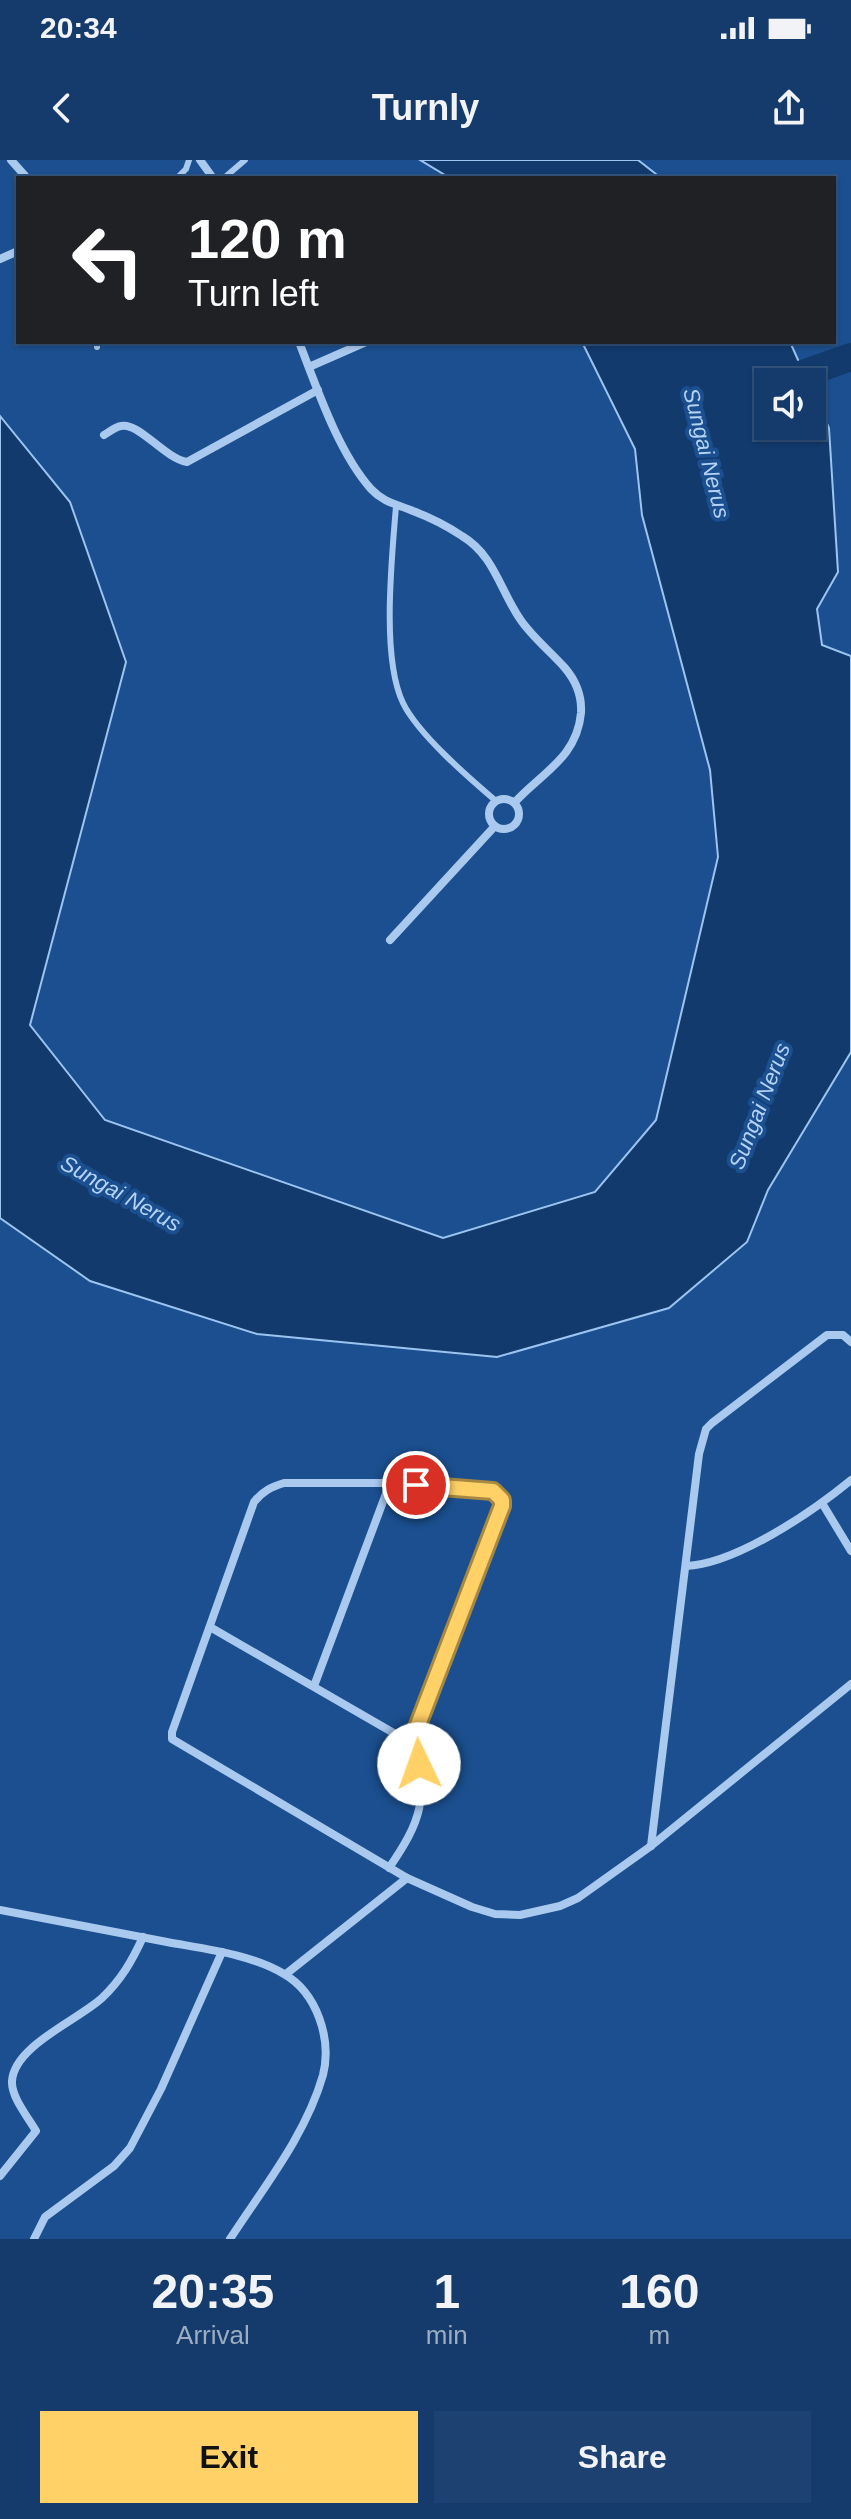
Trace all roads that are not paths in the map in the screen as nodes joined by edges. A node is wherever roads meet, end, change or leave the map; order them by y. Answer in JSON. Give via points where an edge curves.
{"nodes":[{"id":1,"x":11,"y":160,"type":"edge"},
{"id":2,"x":245,"y":160,"type":"edge"},
{"id":3,"x":25,"y":176,"type":"edge"},
{"id":4,"x":226,"y":176,"type":"edge"},
{"id":5,"x":300,"y":344,"type":"edge"},
{"id":6,"x":361,"y":344,"type":"edge"},
{"id":7,"x":309,"y":367,"type":"junction"},
{"id":8,"x":318,"y":390,"type":"junction"},
{"id":9,"x":104,"y":435,"type":"dead end"},
{"id":10,"x":396,"y":506,"type":"junction"},
{"id":11,"x":496,"y":801,"type":"junction"},
{"id":12,"x":515,"y":802,"type":"junction"},
{"id":13,"x":495,"y":826,"type":"junction"},
{"id":14,"x":390,"y":940,"type":"dead end"},
{"id":15,"x":851,"y":1342,"type":"edge"},
{"id":16,"x":851,"y":1480,"type":"edge"},
{"id":17,"x":390,"y":1483,"type":"junction"},
{"id":18,"x":822,"y":1503,"type":"junction"},
{"id":19,"x":851,"y":1551,"type":"edge"},
{"id":20,"x":686,"y":1566,"type":"junction"},
{"id":21,"x":210,"y":1627,"type":"junction"},
{"id":22,"x":851,"y":1684,"type":"edge"},
{"id":23,"x":314,"y":1686,"type":"junction"},
{"id":24,"x":411,"y":1743,"type":"junction"},
{"id":25,"x":651,"y":1846,"type":"junction"},
{"id":26,"x":389,"y":1868,"type":"junction"},
{"id":27,"x":407,"y":1878,"type":"junction"},
{"id":28,"x":0,"y":1910,"type":"edge"},
{"id":29,"x":143,"y":1937,"type":"junction"},
{"id":30,"x":222,"y":1952,"type":"junction"},
{"id":31,"x":286,"y":1974,"type":"junction"},
{"id":32,"x":0,"y":2176,"type":"edge"},
{"id":33,"x":34,"y":2239,"type":"edge"},
{"id":34,"x":230,"y":2239,"type":"edge"}],
"edges":[{"from":1,"to":3,"type":"street"},
{"from":2,"to":4,"type":"lane"},
{"from":5,"to":7,"type":"street"},
{"from":6,"to":7,"type":"street"},
{"from":7,"to":8,"type":"street"},
{"from":8,"to":9,"type":"street","via":[[187,462],[169,456],[129,426]]},
{"from":8,"to":10,"type":"street","via":[[362,478]]},
{"from":10,"to":11,"type":"lane","via":[[389,619],[402,701],[418,726]]},
{"from":10,"to":12,"type":"street","via":[[480,549],[521,621],[577,686],[582,703],[575,741]]},
{"from":11,"to":12,"type":"street"},
{"from":11,"to":13,"type":"street","via":[[489,814]]},
{"from":12,"to":13,"type":"street","via":[[520,817],[515,826]]},
{"from":13,"to":14,"type":"street"},
{"from":15,"to":20,"type":"street","via":[[843,1335],[827,1335],[706,1429]]},
{"from":16,"to":18,"type":"street"},
{"from":17,"to":21,"type":"street","via":[[284,1483],[261,1493]]},
{"from":17,"to":23,"type":"street"},
{"from":17,"to":24,"type":"street","via":[[493,1491],[502,1500]]},
{"from":18,"to":19,"type":"street"},
{"from":18,"to":20,"type":"street","via":[[726,1556]]},
{"from":20,"to":25,"type":"street"},
{"from":21,"to":23,"type":"street"},
{"from":21,"to":26,"type":"street","via":[[172,1732],[174,1742]]},
{"from":22,"to":25,"type":"street"},
{"from":23,"to":24,"type":"street"},
{"from":24,"to":26,"type":"street","via":[[420,1773],[420,1803],[411,1836]]},
{"from":25,"to":27,"type":"street","via":[[578,1898],[520,1915],[472,1907]]},
{"from":26,"to":27,"type":"street"},
{"from":27,"to":31,"type":"street"},
{"from":28,"to":29,"type":"street"},
{"from":29,"to":30,"type":"street"},
{"from":29,"to":32,"type":"street","via":[[128,1970],[102,1998],[27,2052],[12,2076],[36,2131]]},
{"from":30,"to":31,"type":"street"},
{"from":30,"to":33,"type":"street","via":[[130,2148],[45,2217]]},
{"from":31,"to":34,"type":"street","via":[[305,1991],[320,2018],[326,2053],[323,2074],[301,2128]]}]}
